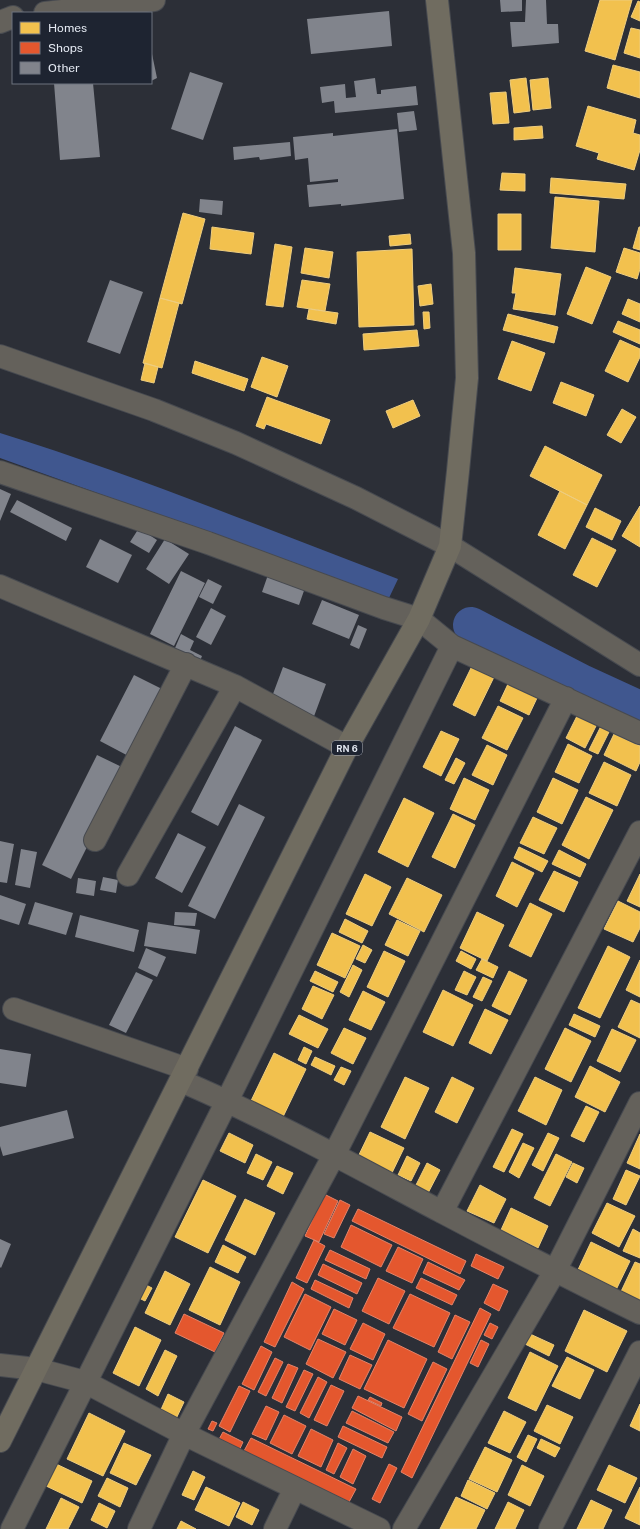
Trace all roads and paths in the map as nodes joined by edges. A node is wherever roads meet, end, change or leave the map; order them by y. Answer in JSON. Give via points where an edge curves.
{"nodes":[{"id":1,"x":154,"y":0,"type":"edge"},
{"id":2,"x":437,"y":0,"type":"edge"},
{"id":3,"x":53,"y":12,"type":"edge"},
{"id":4,"x":12,"y":17,"type":"edge"},
{"id":5,"x":0,"y":22,"type":"edge"},
{"id":6,"x":0,"y":356,"type":"edge"},
{"id":7,"x":0,"y":472,"type":"edge"},
{"id":8,"x":450,"y":546,"type":"junction"},
{"id":9,"x":0,"y":586,"type":"edge"},
{"id":10,"x":419,"y":619,"type":"junction"},
{"id":11,"x":452,"y":646,"type":"junction"},
{"id":12,"x":186,"y":664,"type":"junction"},
{"id":13,"x":640,"y":665,"type":"edge"},
{"id":14,"x":235,"y":686,"type":"junction"},
{"id":15,"x":566,"y":698,"type":"junction"},
{"id":16,"x":640,"y":733,"type":"edge"},
{"id":17,"x":347,"y":747,"type":"junction"},
{"id":18,"x":640,"y":832,"type":"edge"},
{"id":19,"x":95,"y":840,"type":"dead end"},
{"id":20,"x":128,"y":875,"type":"dead end"},
{"id":21,"x":14,"y":1009,"type":"dead end"},
{"id":22,"x":184,"y":1075,"type":"junction"},
{"id":23,"x":227,"y":1101,"type":"junction"},
{"id":24,"x":640,"y":1103,"type":"edge"},
{"id":25,"x":334,"y":1155,"type":"junction"},
{"id":26,"x":442,"y":1212,"type":"junction"},
{"id":27,"x":555,"y":1271,"type":"junction"},
{"id":28,"x":640,"y":1312,"type":"edge"},
{"id":29,"x":640,"y":1352,"type":"edge"},
{"id":30,"x":0,"y":1365,"type":"edge"},
{"id":31,"x":36,"y":1369,"type":"junction"},
{"id":32,"x":85,"y":1382,"type":"junction"},
{"id":33,"x":184,"y":1434,"type":"junction"},
{"id":34,"x":0,"y":1441,"type":"edge"},
{"id":35,"x":295,"y":1488,"type":"junction"},
{"id":36,"x":12,"y":1529,"type":"edge"},
{"id":37,"x":138,"y":1529,"type":"edge"},
{"id":38,"x":275,"y":1529,"type":"edge"},
{"id":39,"x":379,"y":1529,"type":"edge"},
{"id":40,"x":404,"y":1529,"type":"edge"},
{"id":41,"x":550,"y":1529,"type":"edge"}],
"edges":[{"from":1,"to":3,"type":"street"},
{"from":2,"to":8,"type":"main road","number":"RN 6","via":[[464,253],[467,378]]},
{"from":4,"to":5,"type":"street"},
{"from":6,"to":8,"type":"street","via":[[154,410],[236,443],[356,498]]},
{"from":7,"to":10,"type":"street"},
{"from":8,"to":10,"type":"main road","number":"RN 6"},
{"from":8,"to":13,"type":"street"},
{"from":9,"to":12,"type":"street"},
{"from":10,"to":11,"type":"street"},
{"from":10,"to":17,"type":"main road","number":"RN 6"},
{"from":11,"to":15,"type":"street"},
{"from":11,"to":23,"type":"street"},
{"from":12,"to":14,"type":"street"},
{"from":12,"to":19,"type":"street"},
{"from":14,"to":17,"type":"street"},
{"from":14,"to":20,"type":"street"},
{"from":15,"to":16,"type":"street"},
{"from":15,"to":25,"type":"street"},
{"from":17,"to":22,"type":"main road","number":"RN 6"},
{"from":18,"to":26,"type":"street"},
{"from":21,"to":22,"type":"street"},
{"from":22,"to":23,"type":"street"},
{"from":22,"to":31,"type":"main road","number":"RN 6"},
{"from":23,"to":25,"type":"street"},
{"from":23,"to":32,"type":"street"},
{"from":24,"to":27,"type":"street"},
{"from":25,"to":26,"type":"street"},
{"from":25,"to":33,"type":"street"},
{"from":26,"to":27,"type":"street"},
{"from":27,"to":28,"type":"street"},
{"from":27,"to":40,"type":"street"},
{"from":29,"to":41,"type":"street"},
{"from":30,"to":31,"type":"street"},
{"from":31,"to":32,"type":"street"},
{"from":31,"to":34,"type":"main road","number":"RN 6"},
{"from":32,"to":33,"type":"street"},
{"from":32,"to":36,"type":"street"},
{"from":33,"to":35,"type":"street"},
{"from":33,"to":37,"type":"street"},
{"from":35,"to":38,"type":"street"},
{"from":35,"to":39,"type":"street"}]}
